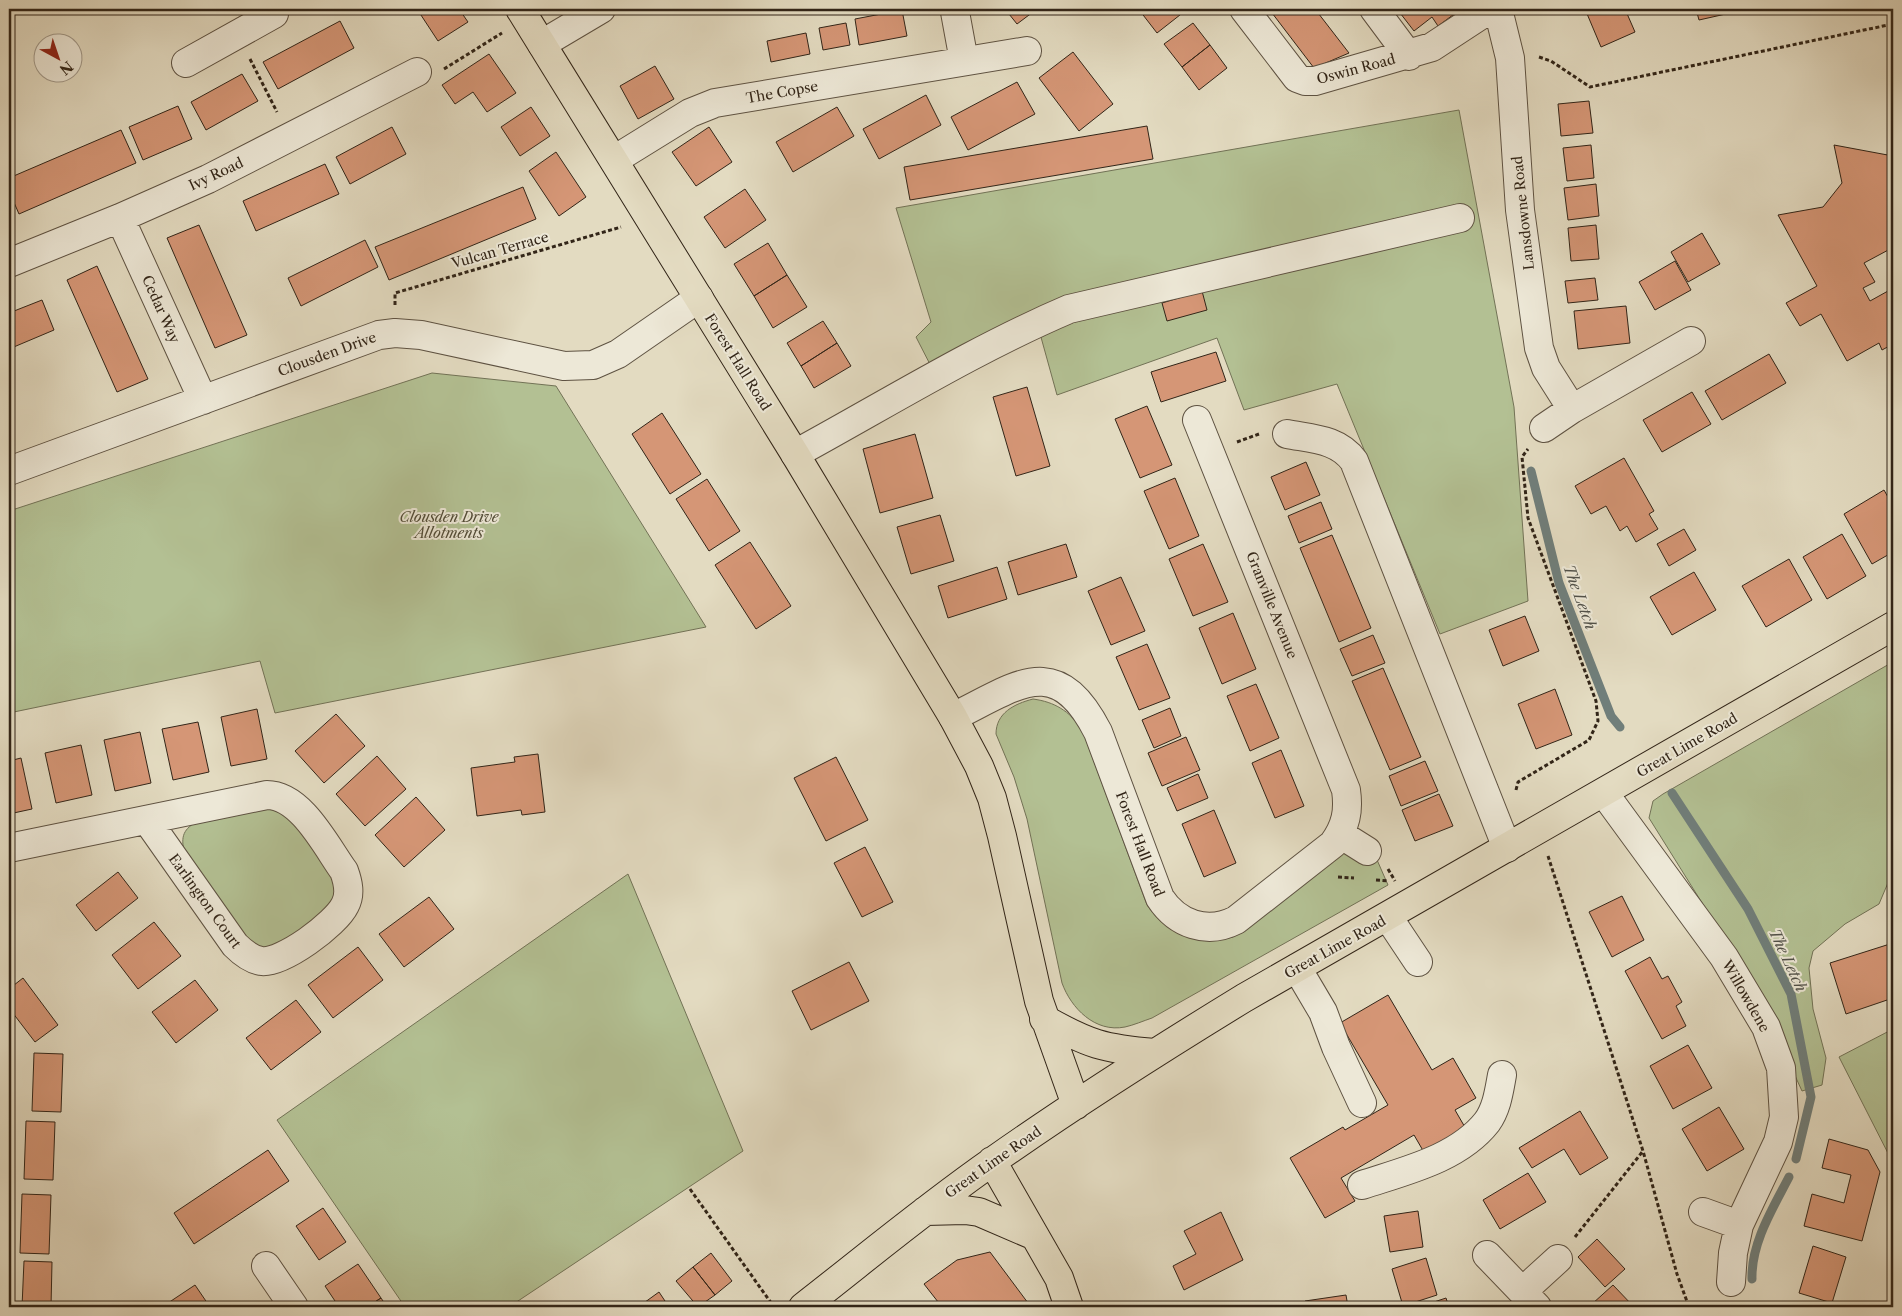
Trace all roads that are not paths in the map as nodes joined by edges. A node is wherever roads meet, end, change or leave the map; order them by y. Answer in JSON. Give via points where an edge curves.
{"nodes":[{"id":1,"x":271,"y":9,"type":"edge"},
{"id":2,"x":601,"y":9,"type":"edge"},
{"id":3,"x":1244,"y":9,"type":"edge"},
{"id":4,"x":1374,"y":9,"type":"edge"},
{"id":5,"x":1490,"y":9,"type":"edge"},
{"id":6,"x":1498,"y":9,"type":"edge"},
{"id":7,"x":955,"y":12,"type":"dead end"},
{"id":8,"x":523,"y":14,"type":"edge"},
{"id":9,"x":542,"y":44,"type":"junction"},
{"id":10,"x":1027,"y":51,"type":"dead end"},
{"id":11,"x":1409,"y":56,"type":"junction"},
{"id":12,"x":964,"y":61,"type":"junction"},
{"id":13,"x":186,"y":62,"type":"dead end"},
{"id":14,"x":417,"y":72,"type":"road end"},
{"id":15,"x":614,"y":160,"type":"junction"},
{"id":16,"x":120,"y":218,"type":"junction"},
{"id":17,"x":1460,"y":218,"type":"dead end"},
{"id":18,"x":9,"y":263,"type":"edge"},
{"id":19,"x":699,"y":298,"type":"junction"},
{"id":20,"x":1691,"y":341,"type":"dead end"},
{"id":21,"x":203,"y":400,"type":"junction"},
{"id":22,"x":1572,"y":409,"type":"junction"},
{"id":23,"x":1197,"y":420,"type":"dead end"},
{"id":24,"x":1544,"y":428,"type":"road end"},
{"id":25,"x":1287,"y":434,"type":"road end"},
{"id":26,"x":795,"y":454,"type":"junction"},
{"id":27,"x":9,"y":470,"type":"edge"},
{"id":28,"x":1893,"y":626,"type":"edge"},
{"id":29,"x":953,"y":717,"type":"junction"},
{"id":30,"x":1346,"y":790,"type":"joint"},
{"id":31,"x":1604,"y":793,"type":"junction"},
{"id":32,"x":147,"y":820,"type":"junction"},
{"id":33,"x":1340,"y":834,"type":"junction"},
{"id":34,"x":9,"y":848,"type":"edge"},
{"id":35,"x":1507,"y":848,"type":"junction"},
{"id":36,"x":1367,"y":852,"type":"dead end"},
{"id":37,"x":1388,"y":917,"type":"junction"},
{"id":38,"x":1418,"y":962,"type":"dead end"},
{"id":39,"x":1297,"y":968,"type":"junction"},
{"id":40,"x":1044,"y":1019,"type":"junction"},
{"id":41,"x":1155,"y":1053,"type":"junction"},
{"id":42,"x":1502,"y":1075,"type":"dead end"},
{"id":43,"x":1362,"y":1103,"type":"dead end"},
{"id":44,"x":1076,"y":1104,"type":"junction"},
{"id":45,"x":992,"y":1161,"type":"junction"},
{"id":46,"x":1362,"y":1186,"type":"dead end"},
{"id":47,"x":925,"y":1211,"type":"junction"},
{"id":48,"x":1703,"y":1212,"type":"dead end"},
{"id":49,"x":1739,"y":1225,"type":"junction"},
{"id":50,"x":1035,"y":1236,"type":"junction"},
{"id":51,"x":1487,"y":1255,"type":"dead end"},
{"id":52,"x":1558,"y":1259,"type":"road end"},
{"id":53,"x":266,"y":1266,"type":"dead end"},
{"id":54,"x":1731,"y":1282,"type":"dead end"},
{"id":55,"x":1530,"y":1299,"type":"edge"},
{"id":56,"x":294,"y":1307,"type":"edge"},
{"id":57,"x":803,"y":1307,"type":"edge"},
{"id":58,"x":1069,"y":1307,"type":"edge"}],
"edges":[{"from":1,"to":13,"type":"street","via":[[274,14]]},
{"from":2,"to":9,"type":"street"},
{"from":3,"to":11,"type":"street","name":"Oswin Road","via":[[1292,73],[1305,82]]},
{"from":4,"to":11,"type":"street"},
{"from":5,"to":11,"type":"street","name":"Oswin Road","via":[[1432,47]]},
{"from":6,"to":22,"type":"street","name":"Lansdowne Road","via":[[1510,58],[1520,210],[1539,348],[1546,368]]},
{"from":7,"to":12,"type":"street"},
{"from":8,"to":9,"type":"main road","name":"Forest Hall Road"},
{"from":9,"to":15,"type":"main road","name":"Forest Hall Road"},
{"from":10,"to":12,"type":"street","name":"The Copse"},
{"from":12,"to":15,"type":"street","name":"The Copse","via":[[715,103],[690,113]]},
{"from":14,"to":16,"type":"street","name":"Ivy Road","via":[[291,138]]},
{"from":15,"to":19,"type":"main road","name":"Forest Hall Road"},
{"from":16,"to":18,"type":"street","name":"Ivy Road"},
{"from":16,"to":21,"type":"street","name":"Cedar Way"},
{"from":17,"to":26,"type":"street","via":[[1070,309],[936,376]]},
{"from":19,"to":21,"type":"street","name":"Clousden Drive","via":[[618,354],[593,366],[564,366],[421,335],[394,333],[362,340]]},
{"from":19,"to":26,"type":"main road","name":"Forest Hall Road"},
{"from":20,"to":22,"type":"street"},
{"from":21,"to":27,"type":"street","name":"Clousden Drive"},
{"from":22,"to":24,"type":"street"},
{"from":23,"to":30,"type":"street","name":"Granville Avenue"},
{"from":25,"to":35,"type":"street","via":[[1340,446],[1354,461]]},
{"from":26,"to":29,"type":"main road","name":"Forest Hall Road"},
{"from":28,"to":31,"type":"main road","name":"Great Lime Road"},
{"from":29,"to":33,"type":"street","name":"Forest Hall Road","via":[[1029,681],[1048,681],[1071,693],[1089,714],[1098,732],[1160,898],[1176,917],[1188,924],[1213,928],[1225,925],[1333,844]]},
{"from":29,"to":40,"type":"main road","name":"Forest Hall Road","via":[[992,798]]},
{"from":30,"to":33,"type":"street","name":"Forest Hall Road","via":[[1347,815]]},
{"from":31,"to":35,"type":"main road","name":"Great Lime Road"},
{"from":31,"to":49,"type":"street","name":"Willowdene","via":[[1724,957],[1766,1027],[1781,1068],[1784,1117],[1778,1142]]},
{"from":32,"to":32,"type":"street","name":"Earlington Court","via":[[267,795],[286,799],[300,811],[344,872],[348,882],[346,903],[333,921],[287,955],[269,961],[252,959],[235,945]]},
{"from":32,"to":34,"type":"street","name":"Earlington Court"},
{"from":33,"to":36,"type":"street"},
{"from":35,"to":37,"type":"main road","name":"Great Lime Road"},
{"from":37,"to":38,"type":"street"},
{"from":37,"to":39,"type":"main road","name":"Great Lime Road"},
{"from":39,"to":41,"type":"main road","name":"Great Lime Road"},
{"from":39,"to":43,"type":"street","via":[[1323,1012]]},
{"from":40,"to":41,"type":"main road","via":[[1093,1044],[1114,1050]]},
{"from":40,"to":44,"type":"main road","name":"Forest Hall Road"},
{"from":41,"to":44,"type":"main road","name":"Great Lime Road"},
{"from":42,"to":46,"type":"street","via":[[1498,1100],[1488,1121],[1473,1137],[1434,1160]]},
{"from":44,"to":45,"type":"main road","name":"Great Lime Road"},
{"from":45,"to":47,"type":"main road","name":"Great Lime Road"},
{"from":45,"to":50,"type":"main road"},
{"from":47,"to":50,"type":"main road","via":[[979,1212]]},
{"from":47,"to":57,"type":"main road","name":"Great Lime Road"},
{"from":48,"to":49,"type":"street"},
{"from":49,"to":54,"type":"street","name":"Willowdene"},
{"from":50,"to":58,"type":"main road","via":[[1059,1278]]},
{"from":51,"to":55,"type":"street"},
{"from":52,"to":55,"type":"street"},
{"from":53,"to":56,"type":"street"}]}
